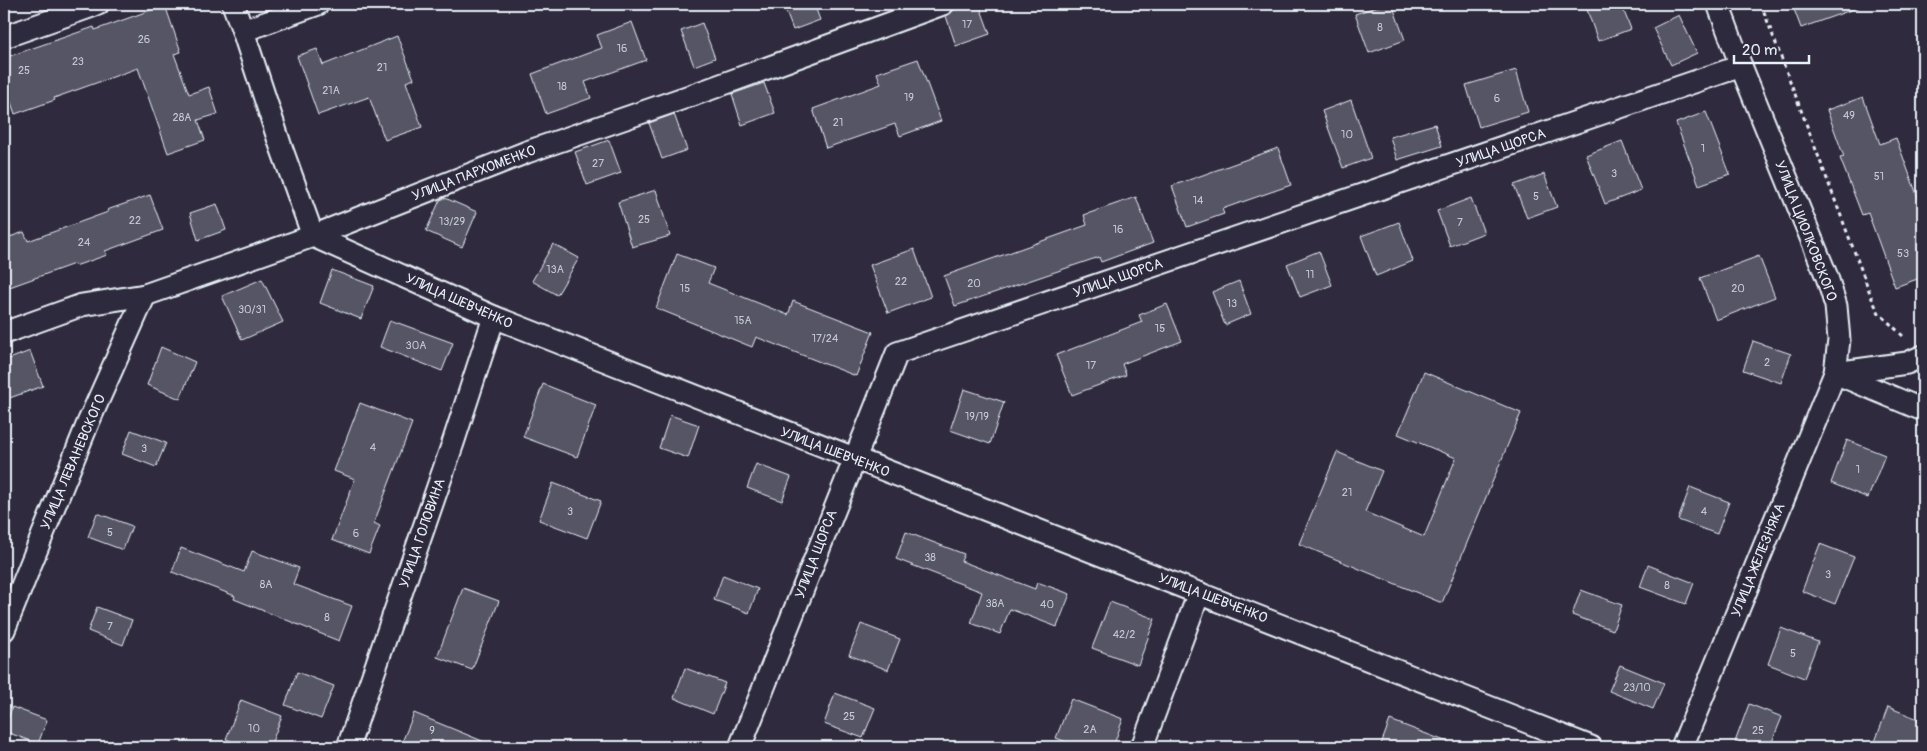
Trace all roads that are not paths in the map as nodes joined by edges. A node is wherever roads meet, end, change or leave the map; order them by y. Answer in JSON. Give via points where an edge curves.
{"nodes":[{"id":1,"x":98,"y":4,"type":"edge"},
{"id":2,"x":233,"y":4,"type":"edge"},
{"id":3,"x":318,"y":4,"type":"edge"},
{"id":4,"x":943,"y":4,"type":"edge"},
{"id":5,"x":1722,"y":5,"type":"edge"},
{"id":6,"x":243,"y":31,"type":"junction"},
{"id":7,"x":4,"y":37,"type":"edge"},
{"id":8,"x":1740,"y":66,"type":"junction"},
{"id":9,"x":313,"y":236,"type":"junction"},
{"id":10,"x":145,"y":295,"type":"junction"},
{"id":11,"x":494,"y":317,"type":"junction"},
{"id":12,"x":4,"y":334,"type":"edge"},
{"id":13,"x":1923,"y":356,"type":"edge"},
{"id":14,"x":1835,"y":373,"type":"junction"},
{"id":15,"x":1923,"y":410,"type":"edge"},
{"id":16,"x":853,"y":459,"type":"junction"},
{"id":17,"x":1199,"y":592,"type":"junction"},
{"id":18,"x":4,"y":630,"type":"edge"},
{"id":19,"x":348,"y":747,"type":"edge"},
{"id":20,"x":740,"y":747,"type":"edge"},
{"id":21,"x":1142,"y":747,"type":"edge"},
{"id":22,"x":1591,"y":747,"type":"edge"},
{"id":23,"x":1682,"y":747,"type":"edge"}],
"edges":[{"from":1,"to":7,"type":"street"},
{"from":2,"to":6,"type":"street"},
{"from":3,"to":6,"type":"street"},
{"from":4,"to":9,"type":"street","name":"УЛИЦА ПАРХОМЕНКО","via":[[527,152]]},
{"from":5,"to":8,"type":"street","name":"УЛИЦА ЦИОЛКОВСКОГО"},
{"from":6,"to":9,"type":"street"},
{"from":8,"to":14,"type":"street","name":"УЛИЦА ЦИОЛКОВСКОГО","via":[[1827,277],[1839,340]]},
{"from":8,"to":16,"type":"street","name":"УЛИЦА ЩОРСА","via":[[897,353]]},
{"from":9,"to":10,"type":"street","name":"УЛИЦА ПАРХОМЕНКО"},
{"from":9,"to":11,"type":"street","name":"УЛИЦА ШЕВЧЕНКО"},
{"from":10,"to":12,"type":"street","name":"УЛИЦА ПАРХОМЕНКО","via":[[82,305]]},
{"from":10,"to":18,"type":"street","name":"УЛИЦА ЛЕВАНЕВСКОГО","via":[[88,423]]},
{"from":11,"to":16,"type":"street","name":"УЛИЦА ШЕВЧЕНКО"},
{"from":11,"to":19,"type":"street","name":"УЛИЦА ГОЛОВИНА"},
{"from":13,"to":14,"type":"street","via":[[1907,363]]},
{"from":14,"to":15,"type":"street"},
{"from":14,"to":23,"type":"street","name":"УЛИЦА ЖЕЛЕЗНЯКА"},
{"from":16,"to":17,"type":"street","name":"УЛИЦА ШЕВЧЕНКО"},
{"from":16,"to":20,"type":"street","name":"УЛИЦА ЩОРСА"},
{"from":17,"to":21,"type":"street"},
{"from":17,"to":22,"type":"street","name":"УЛИЦА ШЕВЧЕНКО"}]}
